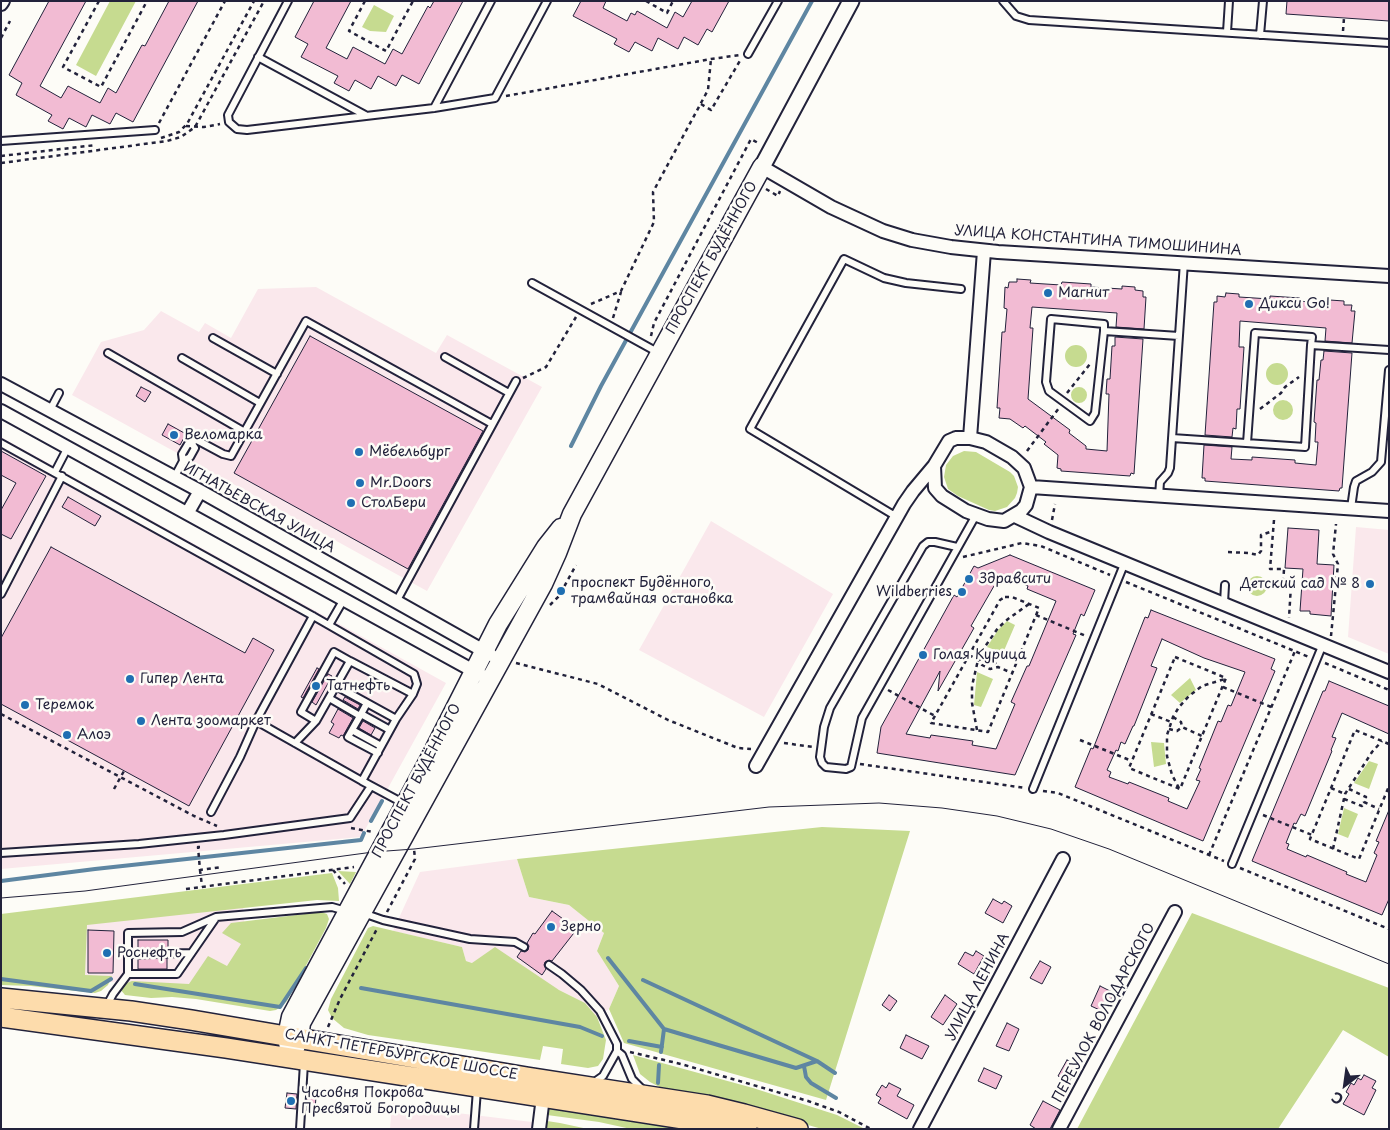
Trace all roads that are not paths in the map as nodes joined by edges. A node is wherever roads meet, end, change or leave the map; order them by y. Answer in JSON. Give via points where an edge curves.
{"nodes":[{"id":1,"x":491,"y":1,"type":"edge"},
{"id":2,"x":547,"y":1,"type":"edge"},
{"id":3,"x":778,"y":1,"type":"edge"},
{"id":4,"x":851,"y":1,"type":"edge"},
{"id":5,"x":1003,"y":1,"type":"edge"},
{"id":6,"x":1229,"y":1,"type":"edge"},
{"id":7,"x":1263,"y":1,"type":"edge"},
{"id":8,"x":285,"y":2,"type":"edge"},
{"id":9,"x":1227,"y":32,"type":"junction"},
{"id":10,"x":1260,"y":34,"type":"junction"},
{"id":11,"x":1389,"y":43,"type":"edge"},
{"id":12,"x":748,"y":54,"type":"dead end"},
{"id":13,"x":258,"y":57,"type":"junction"},
{"id":14,"x":434,"y":108,"type":"junction"},
{"id":15,"x":366,"y":116,"type":"junction"},
{"id":16,"x":156,"y":130,"type":"road end"},
{"id":17,"x":1,"y":141,"type":"edge"},
{"id":18,"x":762,"y":167,"type":"junction"},
{"id":19,"x":984,"y":251,"type":"junction"},
{"id":20,"x":1184,"y":262,"type":"junction"},
{"id":21,"x":1389,"y":276,"type":"edge"},
{"id":22,"x":532,"y":283,"type":"dead end"},
{"id":23,"x":961,"y":289,"type":"dead end"},
{"id":24,"x":1104,"y":331,"type":"junction"},
{"id":25,"x":1178,"y":336,"type":"junction"},
{"id":26,"x":213,"y":338,"type":"dead end"},
{"id":27,"x":1311,"y":345,"type":"junction"},
{"id":28,"x":654,"y":350,"type":"junction"},
{"id":29,"x":1389,"y":350,"type":"edge"},
{"id":30,"x":108,"y":353,"type":"dead end"},
{"id":31,"x":444,"y":357,"type":"dead end"},
{"id":32,"x":182,"y":358,"type":"dead end"},
{"id":33,"x":1389,"y":370,"type":"edge"},
{"id":34,"x":277,"y":374,"type":"junction"},
{"id":35,"x":516,"y":381,"type":"road end"},
{"id":36,"x":1,"y":384,"type":"edge"},
{"id":37,"x":60,"y":393,"type":"dead end"},
{"id":38,"x":509,"y":393,"type":"junction"},
{"id":39,"x":260,"y":403,"type":"junction"},
{"id":40,"x":1,"y":410,"type":"edge"},
{"id":41,"x":50,"y":410,"type":"junction"},
{"id":42,"x":492,"y":424,"type":"junction"},
{"id":43,"x":245,"y":432,"type":"junction"},
{"id":44,"x":970,"y":438,"type":"junction"},
{"id":45,"x":1172,"y":438,"type":"junction"},
{"id":46,"x":1,"y":443,"type":"edge"},
{"id":47,"x":1247,"y":443,"type":"junction"},
{"id":48,"x":68,"y":447,"type":"junction"},
{"id":49,"x":1386,"y":454,"type":"edge"},
{"id":50,"x":934,"y":466,"type":"junction"},
{"id":51,"x":55,"y":472,"type":"junction"},
{"id":52,"x":62,"y":476,"type":"junction"},
{"id":53,"x":174,"y":478,"type":"junction"},
{"id":54,"x":1030,"y":486,"type":"junction"},
{"id":55,"x":200,"y":491,"type":"junction"},
{"id":56,"x":1158,"y":496,"type":"junction"},
{"id":57,"x":1352,"y":508,"type":"junction"},
{"id":58,"x":1389,"y":511,"type":"edge"},
{"id":59,"x":188,"y":512,"type":"junction"},
{"id":60,"x":572,"y":514,"type":"junction"},
{"id":61,"x":976,"y":515,"type":"junction"},
{"id":62,"x":1015,"y":516,"type":"junction"},
{"id":63,"x":897,"y":517,"type":"junction"},
{"id":64,"x":957,"y":547,"type":"junction"},
{"id":65,"x":1125,"y":562,"type":"junction"},
{"id":66,"x":1226,"y":585,"type":"dead end"},
{"id":67,"x":1,"y":594,"type":"edge"},
{"id":68,"x":344,"y":599,"type":"junction"},
{"id":69,"x":396,"y":602,"type":"junction"},
{"id":70,"x":1224,"y":603,"type":"junction"},
{"id":71,"x":313,"y":616,"type":"junction"},
{"id":72,"x":329,"y":625,"type":"junction"},
{"id":73,"x":1327,"y":641,"type":"junction"},
{"id":74,"x":484,"y":651,"type":"junction"},
{"id":75,"x":350,"y":661,"type":"junction"},
{"id":76,"x":508,"y":662,"type":"junction"},
{"id":77,"x":474,"y":671,"type":"junction"},
{"id":78,"x":1389,"y":672,"type":"edge"},
{"id":79,"x":491,"y":680,"type":"junction"},
{"id":80,"x":336,"y":686,"type":"junction"},
{"id":81,"x":413,"y":694,"type":"junction"},
{"id":82,"x":329,"y":698,"type":"junction"},
{"id":83,"x":367,"y":703,"type":"junction"},
{"id":84,"x":361,"y":715,"type":"junction"},
{"id":85,"x":396,"y":719,"type":"junction"},
{"id":86,"x":256,"y":720,"type":"junction"},
{"id":87,"x":316,"y":721,"type":"junction"},
{"id":88,"x":390,"y":730,"type":"junction"},
{"id":89,"x":295,"y":743,"type":"junction"},
{"id":90,"x":380,"y":750,"type":"junction"},
{"id":91,"x":756,"y":766,"type":"dead end"},
{"id":92,"x":362,"y":781,"type":"junction"},
{"id":93,"x":371,"y":786,"type":"junction"},
{"id":94,"x":1033,"y":789,"type":"road end"},
{"id":95,"x":405,"y":804,"type":"junction"},
{"id":96,"x":211,"y":812,"type":"dead end"},
{"id":97,"x":1,"y":852,"type":"edge"},
{"id":98,"x":1063,"y":859,"type":"dead end"},
{"id":99,"x":1232,"y":864,"type":"dead end"},
{"id":100,"x":355,"y":912,"type":"junction"},
{"id":101,"x":1175,"y":912,"type":"dead end"},
{"id":102,"x":216,"y":917,"type":"junction"},
{"id":103,"x":524,"y":947,"type":"dead end"},
{"id":104,"x":191,"y":953,"type":"junction"},
{"id":105,"x":128,"y":954,"type":"junction"},
{"id":106,"x":549,"y":965,"type":"dead end"},
{"id":107,"x":128,"y":974,"type":"junction"},
{"id":108,"x":1,"y":998,"type":"edge"},
{"id":109,"x":106,"y":1008,"type":"junction"},
{"id":110,"x":1,"y":1017,"type":"edge"},
{"id":111,"x":293,"y":1037,"type":"junction"},
{"id":112,"x":617,"y":1051,"type":"junction"},
{"id":113,"x":298,"y":1060,"type":"junction"},
{"id":114,"x":587,"y":1086,"type":"junction"},
{"id":115,"x":478,"y":1088,"type":"junction"},
{"id":116,"x":652,"y":1096,"type":"junction"},
{"id":117,"x":542,"y":1097,"type":"junction"},
{"id":118,"x":300,"y":1129,"type":"edge"},
{"id":119,"x":474,"y":1129,"type":"edge"},
{"id":120,"x":539,"y":1129,"type":"edge"},
{"id":121,"x":747,"y":1129,"type":"edge"},
{"id":122,"x":798,"y":1129,"type":"edge"},
{"id":123,"x":920,"y":1129,"type":"edge"},
{"id":124,"x":1059,"y":1129,"type":"edge"}],
"edges":[{"from":1,"to":14,"type":"lane"},
{"from":2,"to":14,"type":"lane","via":[[495,98]]},
{"from":3,"to":12,"type":"lane"},
{"from":4,"to":18,"type":"street","name":"ПРОСПЕКТ БУДЁННОГО"},
{"from":5,"to":9,"type":"lane","via":[[1016,16],[1029,20]]},
{"from":6,"to":9,"type":"lane"},
{"from":7,"to":10,"type":"lane"},
{"from":8,"to":13,"type":"lane"},
{"from":9,"to":10,"type":"lane"},
{"from":10,"to":11,"type":"lane"},
{"from":13,"to":15,"type":"lane"},
{"from":13,"to":15,"type":"lane","via":[[228,115],[228,122],[237,129]]},
{"from":14,"to":15,"type":"lane"},
{"from":16,"to":17,"type":"lane"},
{"from":18,"to":19,"type":"street","name":"УЛИЦА КОНСТАНТИНА ТИМОШИНИНА","via":[[831,207],[884,231],[912,240]]},
{"from":18,"to":28,"type":"main road","name":"ПРОСПЕКТ БУДЁННОГО"},
{"from":19,"to":20,"type":"street","name":"УЛИЦА КОНСТАНТИНА ТИМОШИНИНА"},
{"from":19,"to":44,"type":"street"},
{"from":20,"to":21,"type":"street","name":"УЛИЦА КОНСТАНТИНА ТИМОШИНИНА"},
{"from":20,"to":25,"type":"lane"},
{"from":22,"to":28,"type":"lane"},
{"from":23,"to":63,"type":"lane","via":[[884,278],[844,259],[750,429]]},
{"from":24,"to":24,"type":"lane","via":[[1104,324],[1051,319],[1046,382],[1049,391],[1090,421],[1095,413]]},
{"from":24,"to":25,"type":"lane"},
{"from":25,"to":45,"type":"lane"},
{"from":26,"to":34,"type":"lane"},
{"from":27,"to":29,"type":"lane"},
{"from":27,"to":47,"type":"lane","via":[[1304,447]]},
{"from":27,"to":47,"type":"lane","via":[[1312,338],[1256,333]]},
{"from":28,"to":60,"type":"main road","name":"ПРОСПЕКТ БУДЁННОГО"},
{"from":30,"to":43,"type":"lane"},
{"from":31,"to":38,"type":"lane"},
{"from":32,"to":39,"type":"lane"},
{"from":33,"to":49,"type":"lane"},
{"from":34,"to":39,"type":"lane"},
{"from":34,"to":42,"type":"lane","via":[[306,320]]},
{"from":35,"to":38,"type":"lane"},
{"from":36,"to":41,"type":"street","name":"ИГНАТЬЕВСКАЯ УЛИЦА"},
{"from":37,"to":41,"type":"lane"},
{"from":38,"to":42,"type":"lane"},
{"from":39,"to":43,"type":"lane"},
{"from":40,"to":48,"type":"street"},
{"from":41,"to":53,"type":"street","name":"ИГНАТЬЕВСКАЯ УЛИЦА"},
{"from":42,"to":69,"type":"lane"},
{"from":43,"to":53,"type":"lane","via":[[231,456],[195,439],[182,454],[183,461]]},
{"from":44,"to":50,"type":"street","via":[[949,441]]},
{"from":44,"to":54,"type":"street","via":[[986,442],[1012,457],[1024,468]]},
{"from":45,"to":47,"type":"lane"},
{"from":45,"to":56,"type":"lane","via":[[1170,468],[1160,482]]},
{"from":46,"to":51,"type":"lane"},
{"from":48,"to":51,"type":"lane"},
{"from":48,"to":59,"type":"street"},
{"from":49,"to":57,"type":"lane","via":[[1378,468],[1356,481]]},
{"from":50,"to":61,"type":"street","via":[[935,488],[954,504]]},
{"from":50,"to":63,"type":"street"},
{"from":51,"to":52,"type":"lane"},
{"from":52,"to":67,"type":"lane"},
{"from":52,"to":71,"type":"lane"},
{"from":53,"to":55,"type":"street","name":"ИГНАТЬЕВСКАЯ УЛИЦА"},
{"from":54,"to":56,"type":"street"},
{"from":54,"to":62,"type":"street","via":[[1026,505]]},
{"from":55,"to":59,"type":"street"},
{"from":55,"to":69,"type":"street","name":"ИГНАТЬЕВСКАЯ УЛИЦА"},
{"from":56,"to":57,"type":"street"},
{"from":57,"to":58,"type":"street"},
{"from":59,"to":68,"type":"street"},
{"from":60,"to":74,"type":"main road","name":"ПРОСПЕКТ БУДЁННОГО","via":[[546,547]]},
{"from":60,"to":76,"type":"main road","name":"ПРОСПЕКТ БУДЁННОГО"},
{"from":61,"to":62,"type":"street","via":[[1004,521]]},
{"from":61,"to":64,"type":"lane"},
{"from":62,"to":65,"type":"street"},
{"from":63,"to":91,"type":"street"},
{"from":64,"to":64,"type":"lane","via":[[862,718],[857,764],[846,769],[826,767],[820,757],[830,708],[923,546],[935,542]]},
{"from":65,"to":70,"type":"street"},
{"from":65,"to":94,"type":"lane"},
{"from":66,"to":70,"type":"lane"},
{"from":68,"to":72,"type":"lane"},
{"from":68,"to":77,"type":"street"},
{"from":69,"to":74,"type":"street","name":"ИГНАТЬЕВСКАЯ УЛИЦА"},
{"from":70,"to":73,"type":"street"},
{"from":71,"to":72,"type":"lane"},
{"from":71,"to":86,"type":"lane"},
{"from":72,"to":81,"type":"lane","via":[[414,674],[417,684]]},
{"from":73,"to":78,"type":"street"},
{"from":73,"to":99,"type":"lane","via":[[1316,660]]},
{"from":74,"to":76,"type":"street","name":"ИГНАТЬЕВСКАЯ УЛИЦА"},
{"from":74,"to":77,"type":"main road","name":"ПРОСПЕКТ БУДЁННОГО"},
{"from":75,"to":80,"type":"lane"},
{"from":75,"to":81,"type":"lane"},
{"from":75,"to":87,"type":"lane","via":[[334,652],[323,671],[300,712]]},
{"from":76,"to":79,"type":"main road","name":"ПРОСПЕКТ БУДЁННОГО"},
{"from":77,"to":79,"type":"street"},
{"from":77,"to":95,"type":"main road","name":"ПРОСПЕКТ БУДЁННОГО"},
{"from":79,"to":100,"type":"main road","name":"ПРОСПЕКТ БУДЁННОГО"},
{"from":80,"to":82,"type":"lane"},
{"from":80,"to":83,"type":"lane"},
{"from":81,"to":85,"type":"lane"},
{"from":82,"to":84,"type":"lane"},
{"from":82,"to":87,"type":"lane"},
{"from":83,"to":84,"type":"lane"},
{"from":83,"to":85,"type":"lane"},
{"from":84,"to":88,"type":"lane"},
{"from":84,"to":90,"type":"lane","via":[[348,737]]},
{"from":85,"to":88,"type":"lane"},
{"from":86,"to":89,"type":"lane"},
{"from":86,"to":96,"type":"lane"},
{"from":87,"to":89,"type":"lane"},
{"from":88,"to":90,"type":"lane"},
{"from":89,"to":92,"type":"lane"},
{"from":90,"to":92,"type":"lane"},
{"from":92,"to":93,"type":"lane"},
{"from":93,"to":95,"type":"lane"},
{"from":93,"to":97,"type":"lane","via":[[350,818],[139,844]]},
{"from":95,"to":100,"type":"main road","name":"ПРОСПЕКТ БУДЁННОГО"},
{"from":98,"to":123,"type":"street","name":"УЛИЦА ЛЕНИНА"},
{"from":100,"to":102,"type":"lane","via":[[332,907]]},
{"from":100,"to":103,"type":"lane","via":[[470,938],[516,942]]},
{"from":100,"to":111,"type":"main road","name":"ПРОСПЕКТ БУДЁННОГО"},
{"from":101,"to":124,"type":"street","name":"ПЕРЕУЛОК ВОЛОДАРСКОГО"},
{"from":102,"to":104,"type":"lane"},
{"from":102,"to":105,"type":"lane","via":[[182,932],[128,933]]},
{"from":104,"to":105,"type":"lane"},
{"from":104,"to":107,"type":"lane","via":[[177,974]]},
{"from":105,"to":107,"type":"lane"},
{"from":106,"to":112,"type":"lane","via":[[581,990],[600,1011],[617,1044]]},
{"from":107,"to":109,"type":"lane"},
{"from":108,"to":109,"type":"main road","name":"САНКТ-ПЕТЕРБУРГСКОЕ ШОССЕ"},
{"from":109,"to":111,"type":"main road","name":"САНКТ-ПЕТЕРБУРГСКОЕ ШОССЕ"},
{"from":110,"to":113,"type":"main road","name":"САНКТ-ПЕТЕРБУРГСКОЕ ШОССЕ"},
{"from":111,"to":113,"type":"main road","name":"ПРОСПЕКТ БУДЁННОГО"},
{"from":111,"to":114,"type":"main road","name":"САНКТ-ПЕТЕРБУРГСКОЕ ШОССЕ"},
{"from":112,"to":114,"type":"lane","via":[[603,1076]]},
{"from":112,"to":116,"type":"lane","via":[[632,1079]]},
{"from":113,"to":115,"type":"main road","name":"САНКТ-ПЕТЕРБУРГСКОЕ ШОССЕ"},
{"from":113,"to":118,"type":"lane"},
{"from":114,"to":116,"type":"main road","name":"САНКТ-ПЕТЕРБУРГСКОЕ ШОССЕ"},
{"from":115,"to":117,"type":"main road","name":"САНКТ-ПЕТЕРБУРГСКОЕ ШОССЕ"},
{"from":115,"to":119,"type":"lane"},
{"from":116,"to":122,"type":"main road","name":"САНКТ-ПЕТЕРБУРГСКОЕ ШОССЕ","via":[[744,1114]]},
{"from":117,"to":120,"type":"street"},
{"from":117,"to":121,"type":"main road","name":"САНКТ-ПЕТЕРБУРГСКОЕ ШОССЕ"}]}
